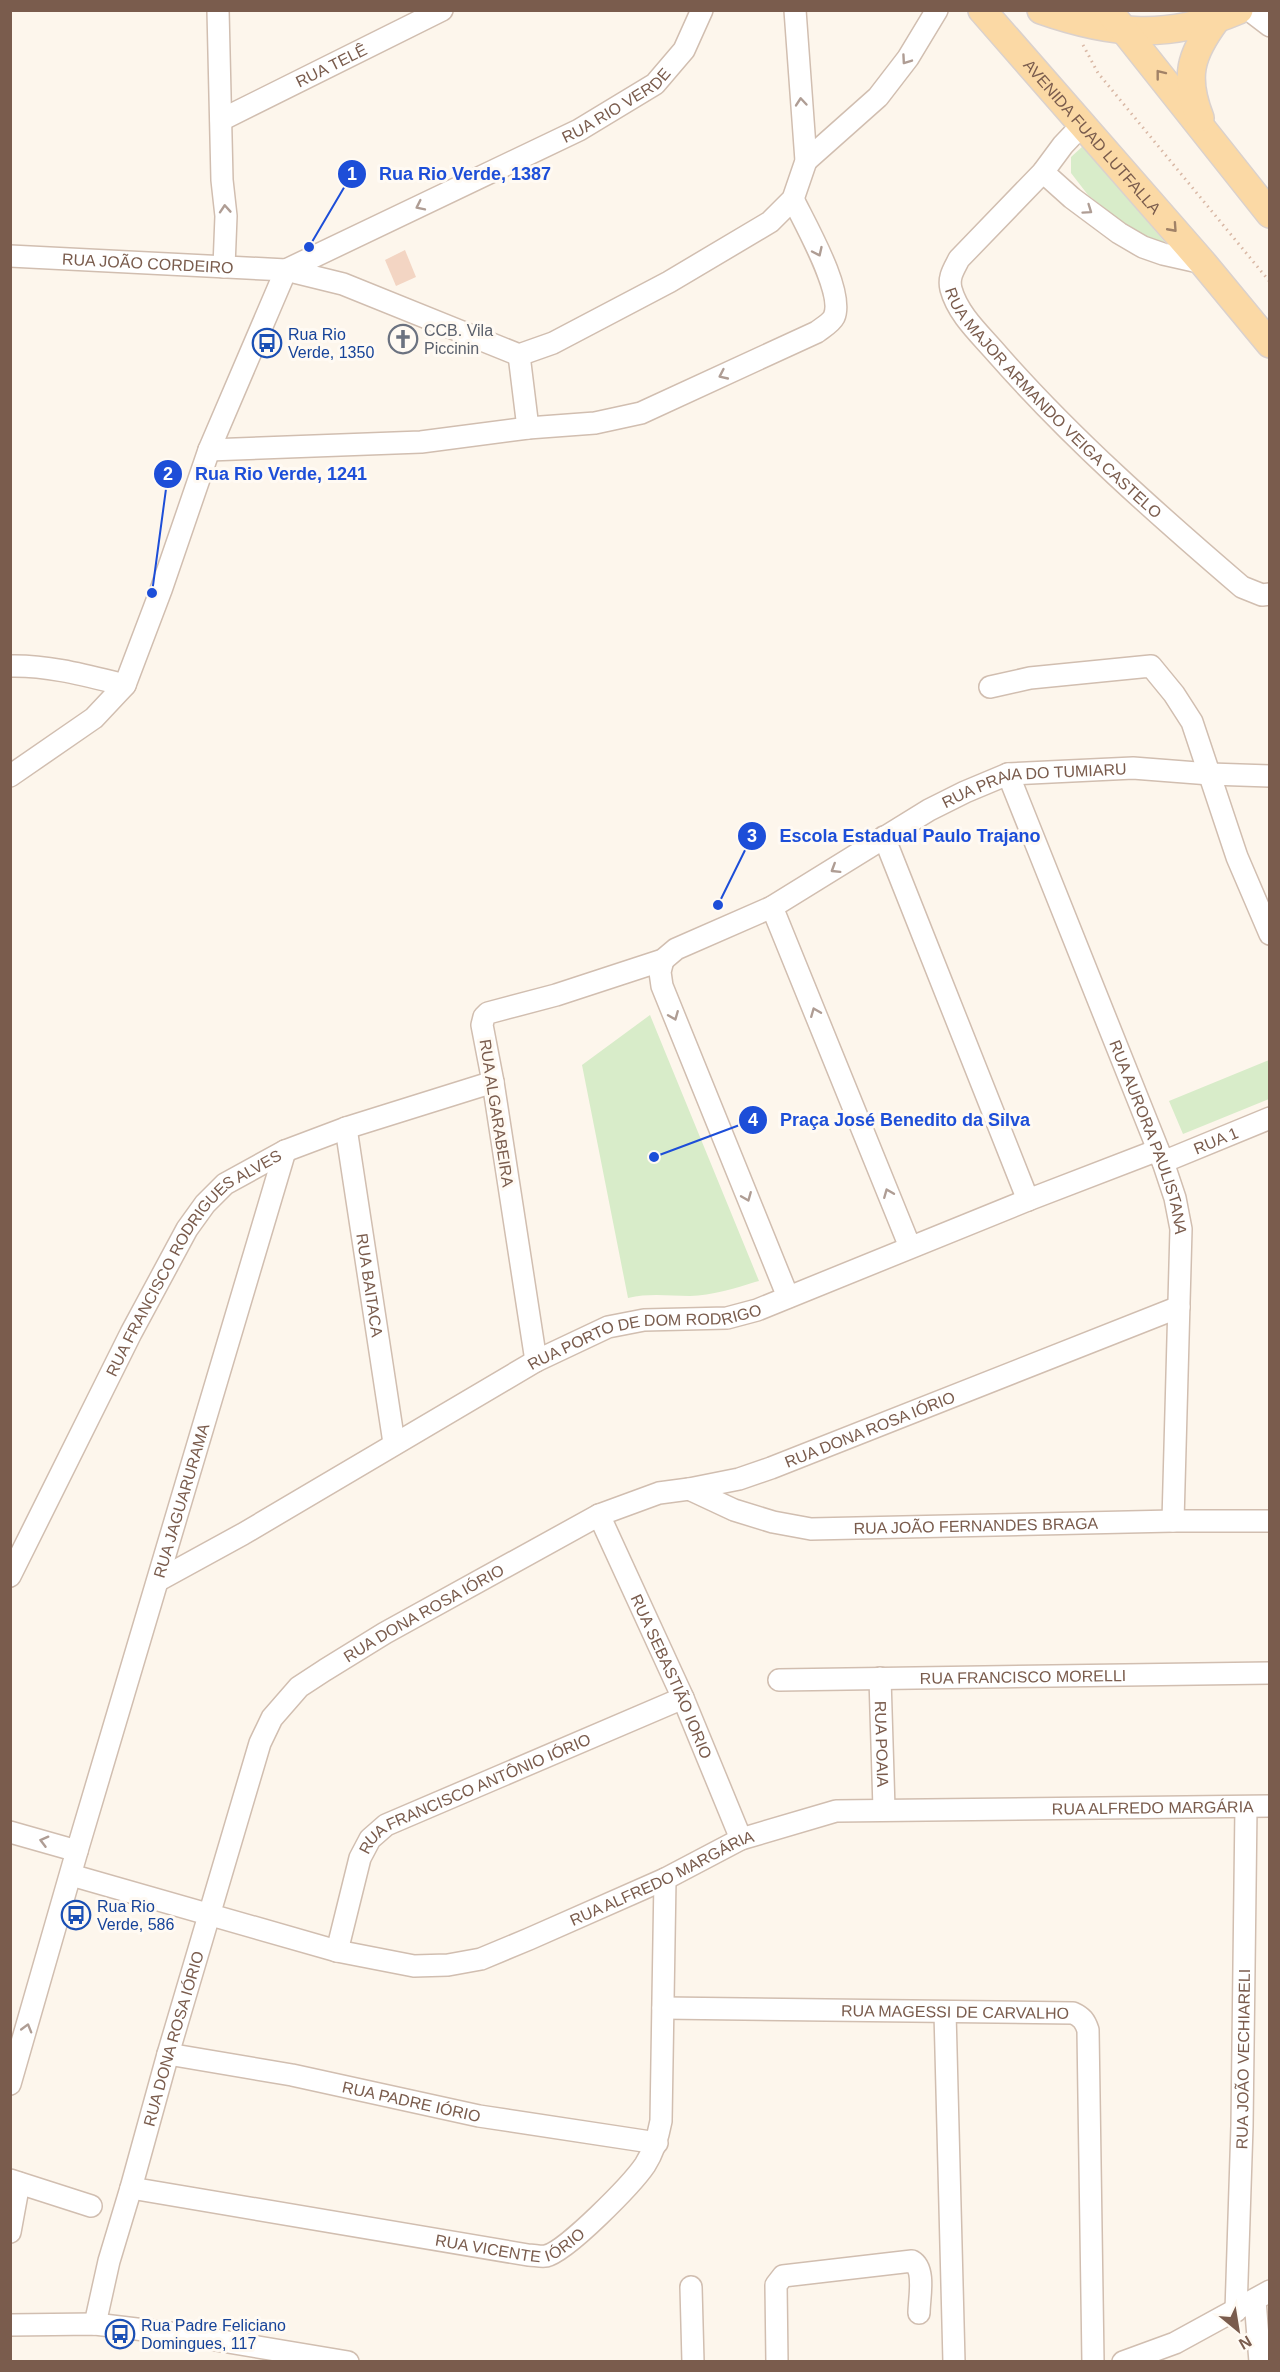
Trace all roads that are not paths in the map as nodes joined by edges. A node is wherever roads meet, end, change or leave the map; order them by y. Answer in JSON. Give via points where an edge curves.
{"nodes":[{"id":1,"x":218,"y":10,"type":"edge"},
{"id":2,"x":442,"y":10,"type":"edge"},
{"id":3,"x":702,"y":10,"type":"edge"},
{"id":4,"x":795,"y":10,"type":"edge"},
{"id":5,"x":937,"y":10,"type":"edge"},
{"id":6,"x":982,"y":10,"type":"edge"},
{"id":7,"x":1041,"y":10,"type":"edge"},
{"id":8,"x":1108,"y":10,"type":"edge"},
{"id":9,"x":1249,"y":10,"type":"edge"},
{"id":10,"x":1227,"y":15,"type":"edge"},
{"id":11,"x":1269,"y":26,"type":"edge"},
{"id":12,"x":1126,"y":31,"type":"junction"},
{"id":13,"x":222,"y":120,"type":"junction"},
{"id":14,"x":1082,"y":124,"type":"junction"},
{"id":15,"x":1205,"y":131,"type":"junction"},
{"id":16,"x":806,"y":160,"type":"junction"},
{"id":17,"x":1044,"y":172,"type":"junction"},
{"id":18,"x":794,"y":199,"type":"junction"},
{"id":19,"x":1269,"y":214,"type":"edge"},
{"id":20,"x":10,"y":256,"type":"edge"},
{"id":21,"x":1203,"y":263,"type":"junction"},
{"id":22,"x":225,"y":267,"type":"junction"},
{"id":23,"x":286,"y":270,"type":"junction"},
{"id":24,"x":1269,"y":344,"type":"edge"},
{"id":25,"x":519,"y":355,"type":"junction"},
{"id":26,"x":528,"y":428,"type":"junction"},
{"id":27,"x":209,"y":450,"type":"junction"},
{"id":28,"x":1269,"y":594,"type":"edge"},
{"id":29,"x":10,"y":666,"type":"edge"},
{"id":30,"x":125,"y":685,"type":"junction"},
{"id":31,"x":990,"y":687,"type":"dead end"},
{"id":32,"x":1008,"y":774,"type":"junction"},
{"id":33,"x":1210,"y":774,"type":"junction"},
{"id":34,"x":10,"y":776,"type":"edge"},
{"id":35,"x":1269,"y":776,"type":"edge"},
{"id":36,"x":884,"y":837,"type":"junction"},
{"id":37,"x":772,"y":907,"type":"junction"},
{"id":38,"x":1269,"y":934,"type":"edge"},
{"id":39,"x":663,"y":960,"type":"junction"},
{"id":40,"x":493,"y":1082,"type":"junction"},
{"id":41,"x":1269,"y":1118,"type":"edge"},
{"id":42,"x":346,"y":1128,"type":"junction"},
{"id":43,"x":285,"y":1151,"type":"junction"},
{"id":44,"x":1160,"y":1156,"type":"junction"},
{"id":45,"x":1028,"y":1200,"type":"junction"},
{"id":46,"x":910,"y":1247,"type":"junction"},
{"id":47,"x":788,"y":1297,"type":"junction"},
{"id":48,"x":1179,"y":1307,"type":"junction"},
{"id":49,"x":536,"y":1361,"type":"junction"},
{"id":50,"x":394,"y":1443,"type":"junction"},
{"id":51,"x":689,"y":1489,"type":"junction"},
{"id":52,"x":600,"y":1515,"type":"junction"},
{"id":53,"x":1173,"y":1521,"type":"junction"},
{"id":54,"x":1269,"y":1521,"type":"edge"},
{"id":55,"x":10,"y":1576,"type":"edge"},
{"id":56,"x":159,"y":1580,"type":"junction"},
{"id":57,"x":1269,"y":1673,"type":"edge"},
{"id":58,"x":880,"y":1678,"type":"junction"},
{"id":59,"x":779,"y":1680,"type":"dead end"},
{"id":60,"x":683,"y":1698,"type":"junction"},
{"id":61,"x":1269,"y":1806,"type":"edge"},
{"id":62,"x":1246,"y":1807,"type":"junction"},
{"id":63,"x":884,"y":1809,"type":"junction"},
{"id":64,"x":10,"y":1832,"type":"edge"},
{"id":65,"x":741,"y":1839,"type":"junction"},
{"id":66,"x":77,"y":1851,"type":"junction"},
{"id":67,"x":71,"y":1875,"type":"junction"},
{"id":68,"x":665,"y":1879,"type":"junction"},
{"id":69,"x":210,"y":1914,"type":"junction"},
{"id":70,"x":337,"y":1951,"type":"junction"},
{"id":71,"x":663,"y":2008,"type":"junction"},
{"id":72,"x":945,"y":2012,"type":"junction"},
{"id":73,"x":168,"y":2054,"type":"junction"},
{"id":74,"x":10,"y":2084,"type":"edge"},
{"id":75,"x":657,"y":2143,"type":"junction"},
{"id":76,"x":15,"y":2182,"type":"edge"},
{"id":77,"x":132,"y":2188,"type":"junction"},
{"id":78,"x":91,"y":2206,"type":"dead end"},
{"id":79,"x":10,"y":2232,"type":"edge"},
{"id":80,"x":691,"y":2287,"type":"dead end"},
{"id":81,"x":1262,"y":2295,"type":"edge"},
{"id":82,"x":1236,"y":2311,"type":"junction"},
{"id":83,"x":919,"y":2313,"type":"dead end"},
{"id":84,"x":95,"y":2324,"type":"junction"},
{"id":85,"x":10,"y":2325,"type":"edge"},
{"id":86,"x":348,"y":2361,"type":"edge"},
{"id":87,"x":693,"y":2361,"type":"edge"},
{"id":88,"x":777,"y":2361,"type":"edge"},
{"id":89,"x":954,"y":2361,"type":"edge"},
{"id":90,"x":1093,"y":2361,"type":"edge"},
{"id":91,"x":1129,"y":2361,"type":"edge"},
{"id":92,"x":1260,"y":2361,"type":"edge"}],
"edges":[{"from":1,"to":13,"type":"street"},
{"from":2,"to":13,"type":"street","name":"RUA TELÊ"},
{"from":3,"to":23,"type":"street","name":"RUA RIO VERDE","one_way":true,"via":[[684,50],[654,84],[579,130]]},
{"from":16,"to":4,"type":"street","one_way":true},
{"from":5,"to":16,"type":"street","one_way":true,"via":[[878,97]]},
{"from":6,"to":14,"type":"main road","name":"AVENIDA FUAD LUTFALLA"},
{"from":7,"to":12,"type":"main road","via":[[1068,20]]},
{"from":8,"to":12,"type":"main road"},
{"from":9,"to":11,"type":"street"},
{"from":10,"to":12,"type":"main road","via":[[1190,27]]},
{"from":10,"to":15,"type":"main road","via":[[1204,36],[1191,64],[1193,93]]},
{"from":15,"to":12,"type":"main road","one_way":true},
{"from":22,"to":13,"type":"street","one_way":true},
{"from":14,"to":17,"type":"street","name":"RUA MAJOR ARMANDO VEIGA CASTELO"},
{"from":14,"to":21,"type":"main road","name":"AVENIDA FUAD LUTFALLA","one_way":true},
{"from":15,"to":19,"type":"main road"},
{"from":16,"to":18,"type":"street"},
{"from":17,"to":21,"type":"street","one_way":true,"via":[[1071,198],[1135,242],[1163,254]]},
{"from":17,"to":28,"type":"street","name":"RUA MAJOR ARMANDO VEIGA CASTELO","via":[[959,259],[950,286],[964,315],[1038,400],[1204,555],[1242,587]]},
{"from":18,"to":25,"type":"street","via":[[770,222],[669,282],[553,343]]},
{"from":18,"to":26,"type":"street","one_way":true,"via":[[835,288],[837,309],[833,320],[817,332],[641,413],[595,423]]},
{"from":20,"to":22,"type":"street","name":"RUA JOÃO CORDEIRO"},
{"from":21,"to":24,"type":"main road","name":"AVENIDA FUAD LUTFALLA"},
{"from":22,"to":23,"type":"street","name":"RUA JOÃO CORDEIRO"},
{"from":23,"to":25,"type":"street","name":"RUA JOÃO CORDEIRO","via":[[343,284]]},
{"from":23,"to":27,"type":"street"},
{"from":25,"to":26,"type":"street"},
{"from":26,"to":27,"type":"street","via":[[421,441]]},
{"from":27,"to":30,"type":"street"},
{"from":29,"to":30,"type":"street","via":[[79,674]]},
{"from":30,"to":34,"type":"street","via":[[94,718]]},
{"from":31,"to":33,"type":"street","via":[[1030,678],[1151,666],[1192,722]]},
{"from":32,"to":33,"type":"street","name":"RUA PRAIA DO TUMIARU","via":[[1133,768]]},
{"from":32,"to":36,"type":"street","name":"RUA PRAIA DO TUMIARU","via":[[929,810]]},
{"from":32,"to":44,"type":"street","name":"RUA AURORA PAULISTANA"},
{"from":33,"to":35,"type":"street","name":"RUA PRAIA DO TUMIARU"},
{"from":33,"to":38,"type":"street","via":[[1237,857]]},
{"from":36,"to":37,"type":"street","name":"RUA PRAIA DO TUMIARU","one_way":true},
{"from":36,"to":45,"type":"street"},
{"from":37,"to":39,"type":"street","name":"RUA PRAIA DO TUMIARU","via":[[684,945]]},
{"from":46,"to":37,"type":"street","one_way":true},
{"from":39,"to":40,"type":"street","name":"RUA ALGARABEIRA","via":[[488,1013],[482,1025]]},
{"from":39,"to":47,"type":"street","one_way":true,"via":[[662,986]]},
{"from":40,"to":42,"type":"street","name":"RUA FRANCISCO RODRIGUES ALVES"},
{"from":40,"to":49,"type":"street","name":"RUA ALGARABEIRA"},
{"from":41,"to":44,"type":"street","name":"RUA 1"},
{"from":42,"to":43,"type":"street","name":"RUA FRANCISCO RODRIGUES ALVES"},
{"from":42,"to":50,"type":"street","name":"RUA BAITACA"},
{"from":43,"to":55,"type":"street","name":"RUA FRANCISCO RODRIGUES ALVES","via":[[225,1184],[187,1229]]},
{"from":43,"to":56,"type":"street","name":"RUA JAGUARURAMA"},
{"from":44,"to":45,"type":"street","name":"RUA PORTO DE DOM RODRIGO"},
{"from":44,"to":48,"type":"street","name":"RUA AURORA PAULISTANA","via":[[1181,1229]]},
{"from":45,"to":46,"type":"street","name":"RUA PORTO DE DOM RODRIGO"},
{"from":46,"to":47,"type":"street","name":"RUA PORTO DE DOM RODRIGO"},
{"from":47,"to":49,"type":"street","name":"RUA PORTO DE DOM RODRIGO","via":[[727,1318],[644,1320],[608,1327]]},
{"from":48,"to":51,"type":"street","name":"RUA DONA ROSA IÓRIO","via":[[771,1468]]},
{"from":48,"to":53,"type":"street","name":"RUA AURORA PAULISTANA"},
{"from":49,"to":50,"type":"street","name":"RUA PORTO DE DOM RODRIGO"},
{"from":50,"to":56,"type":"street","name":"RUA PORTO DE DOM RODRIGO"},
{"from":51,"to":52,"type":"street","name":"RUA DONA ROSA IÓRIO","via":[[659,1493]]},
{"from":51,"to":53,"type":"street","name":"RUA JOÃO FERNANDES BRAGA","via":[[734,1510],[811,1529]]},
{"from":52,"to":60,"type":"street","name":"RUA SEBASTIÃO IORIO"},
{"from":52,"to":69,"type":"street","name":"RUA DONA ROSA IÓRIO","via":[[384,1633],[299,1687],[272,1718],[260,1743]]},
{"from":53,"to":54,"type":"street","name":"RUA JOÃO FERNANDES BRAGA"},
{"from":56,"to":66,"type":"street","name":"RUA JAGUARURAMA"},
{"from":57,"to":58,"type":"street","name":"RUA FRANCISCO MORELLI"},
{"from":58,"to":59,"type":"street","name":"RUA FRANCISCO MORELLI"},
{"from":58,"to":63,"type":"street","name":"RUA POAIA"},
{"from":60,"to":65,"type":"street","name":"RUA SEBASTIÃO IORIO"},
{"from":60,"to":70,"type":"street","name":"RUA FRANCISCO ANTÔNIO IÓRIO","via":[[386,1825],[370,1839],[360,1858]]},
{"from":61,"to":62,"type":"street","name":"RUA ALFREDO MARGÁRIA"},
{"from":62,"to":63,"type":"street","name":"RUA ALFREDO MARGÁRIA"},
{"from":62,"to":82,"type":"street","name":"RUA JOÃO VECHIARELI"},
{"from":63,"to":65,"type":"street","name":"RUA ALFREDO MARGÁRIA","via":[[836,1811]]},
{"from":66,"to":64,"type":"street","one_way":true},
{"from":65,"to":68,"type":"street","name":"RUA ALFREDO MARGÁRIA"},
{"from":66,"to":67,"type":"street"},
{"from":67,"to":69,"type":"street","name":"RUA ALFREDO MARGÁRIA"},
{"from":74,"to":67,"type":"street","one_way":true},
{"from":68,"to":70,"type":"street","name":"RUA ALFREDO MARGÁRIA","via":[[481,1959],[414,1966]]},
{"from":68,"to":71,"type":"street","name":"RUA VICENTE IÓRIO"},
{"from":69,"to":70,"type":"street","name":"RUA ALFREDO MARGÁRIA"},
{"from":69,"to":73,"type":"street","name":"RUA DONA ROSA IÓRIO"},
{"from":71,"to":72,"type":"street","name":"RUA MAGESSI DE CARVALHO"},
{"from":71,"to":75,"type":"street","name":"RUA VICENTE IÓRIO","via":[[662,2121]]},
{"from":72,"to":89,"type":"street"},
{"from":72,"to":90,"type":"street","name":"RUA MAGESSI DE CARVALHO","via":[[1073,2013],[1086,2022]]},
{"from":73,"to":75,"type":"street","name":"RUA PADRE IÓRIO","via":[[292,2075],[479,2116]]},
{"from":73,"to":77,"type":"street","name":"RUA DONA ROSA IÓRIO"},
{"from":75,"to":77,"type":"street","name":"RUA VICENTE IÓRIO","via":[[645,2165],[590,2223],[560,2250],[545,2256]]},
{"from":76,"to":78,"type":"street"},
{"from":76,"to":79,"type":"street"},
{"from":77,"to":84,"type":"street","name":"RUA DONA ROSA IÓRIO","via":[[109,2261]]},
{"from":80,"to":87,"type":"street"},
{"from":81,"to":82,"type":"street"},
{"from":81,"to":92,"type":"street"},
{"from":82,"to":91,"type":"street","via":[[1175,2343]]},
{"from":83,"to":88,"type":"street","via":[[920,2271],[912,2261],[783,2276],[776,2285]]},
{"from":84,"to":85,"type":"street"},
{"from":84,"to":86,"type":"street"}]}
